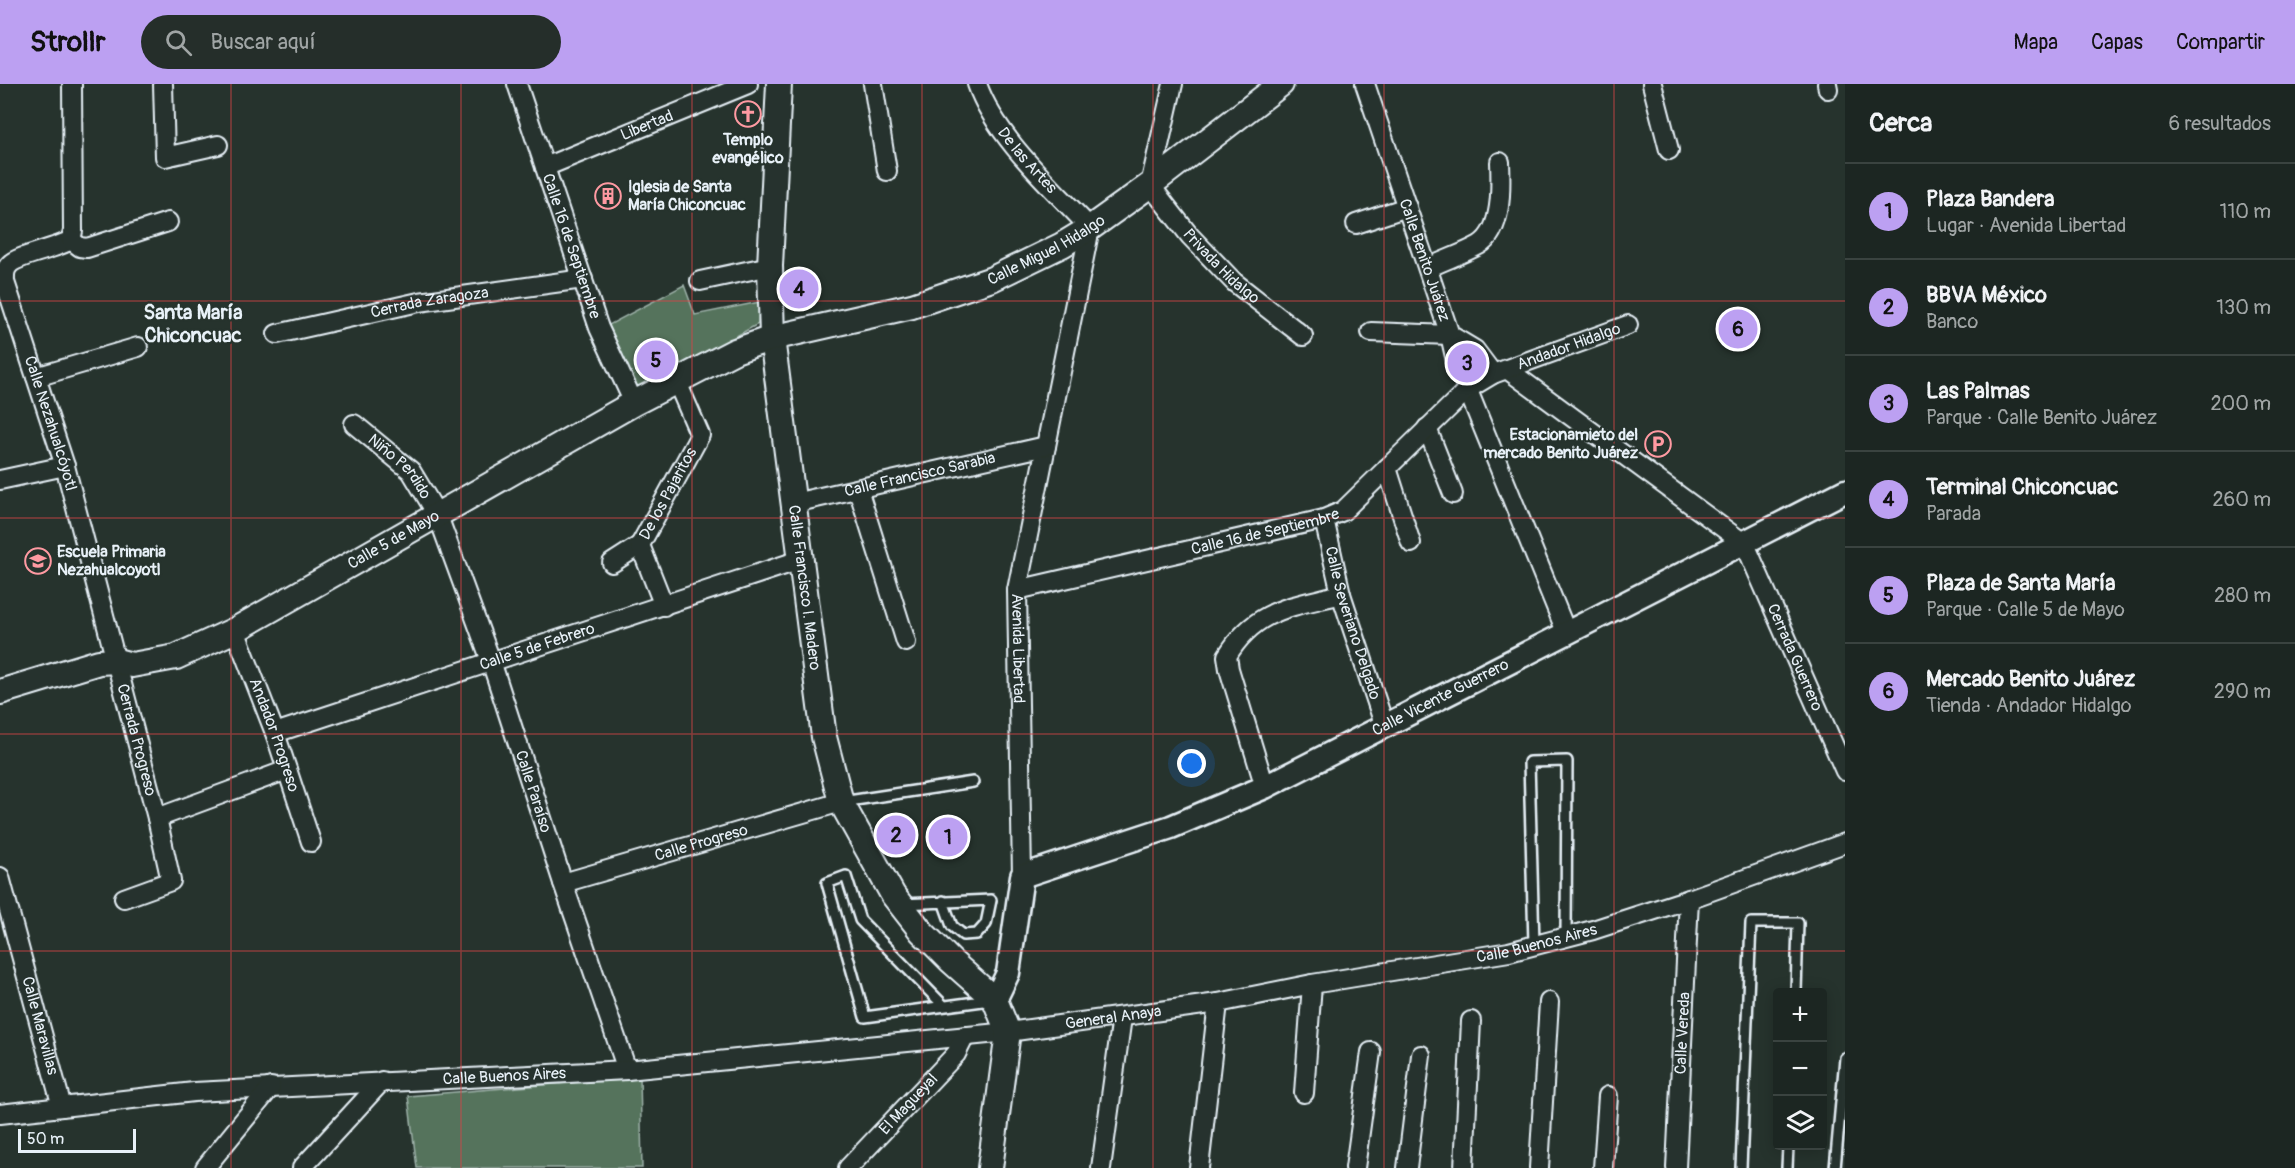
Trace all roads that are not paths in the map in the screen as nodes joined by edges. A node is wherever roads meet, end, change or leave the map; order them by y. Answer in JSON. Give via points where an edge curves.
{"nodes":[{"id":1,"x":72,"y":84,"type":"edge"},
{"id":2,"x":163,"y":84,"type":"edge"},
{"id":3,"x":517,"y":84,"type":"edge"},
{"id":4,"x":748,"y":84,"type":"edge"},
{"id":5,"x":778,"y":84,"type":"edge"},
{"id":6,"x":873,"y":84,"type":"edge"},
{"id":7,"x":977,"y":84,"type":"edge"},
{"id":8,"x":1173,"y":84,"type":"edge"},
{"id":9,"x":1281,"y":84,"type":"edge"},
{"id":10,"x":1365,"y":84,"type":"edge"},
{"id":11,"x":1652,"y":84,"type":"edge"},
{"id":12,"x":218,"y":145,"type":"dead end"},
{"id":13,"x":1669,"y":150,"type":"dead end"},
{"id":14,"x":1500,"y":162,"type":"dead end"},
{"id":15,"x":545,"y":167,"type":"junction"},
{"id":16,"x":887,"y":171,"type":"dead end"},
{"id":17,"x":1150,"y":185,"type":"junction"},
{"id":18,"x":1407,"y":207,"type":"junction"},
{"id":19,"x":168,"y":222,"type":"dead end"},
{"id":20,"x":1356,"y":224,"type":"dead end"},
{"id":21,"x":1090,"y":228,"type":"junction"},
{"id":22,"x":71,"y":240,"type":"junction"},
{"id":23,"x":770,"y":266,"type":"junction"},
{"id":24,"x":1428,"y":268,"type":"junction"},
{"id":25,"x":583,"y":279,"type":"junction"},
{"id":26,"x":700,"y":280,"type":"dead end"},
{"id":27,"x":1628,"y":325,"type":"dead end"},
{"id":28,"x":1371,"y":332,"type":"dead end"},
{"id":29,"x":277,"y":334,"type":"dead end"},
{"id":30,"x":1450,"y":335,"type":"junction"},
{"id":31,"x":1303,"y":336,"type":"dead end"},
{"id":32,"x":772,"y":338,"type":"junction"},
{"id":33,"x":138,"y":346,"type":"dead end"},
{"id":34,"x":1500,"y":372,"type":"junction"},
{"id":35,"x":36,"y":377,"type":"junction"},
{"id":36,"x":677,"y":382,"type":"junction"},
{"id":37,"x":1468,"y":389,"type":"junction"},
{"id":38,"x":634,"y":403,"type":"junction"},
{"id":39,"x":354,"y":424,"type":"dead end"},
{"id":40,"x":1427,"y":428,"type":"junction"},
{"id":41,"x":1046,"y":446,"type":"junction"},
{"id":42,"x":65,"y":466,"type":"junction"},
{"id":43,"x":1387,"y":468,"type":"junction"},
{"id":44,"x":0,"y":480,"type":"edge"},
{"id":45,"x":858,"y":489,"type":"junction"},
{"id":46,"x":1845,"y":492,"type":"edge"},
{"id":47,"x":1453,"y":494,"type":"dead end"},
{"id":48,"x":794,"y":503,"type":"junction"},
{"id":49,"x":438,"y":516,"type":"junction"},
{"id":50,"x":1324,"y":519,"type":"junction"},
{"id":51,"x":1412,"y":543,"type":"dead end"},
{"id":52,"x":1745,"y":544,"type":"junction"},
{"id":53,"x":640,"y":545,"type":"junction"},
{"id":54,"x":800,"y":560,"type":"junction"},
{"id":55,"x":612,"y":563,"type":"dead end"},
{"id":56,"x":1017,"y":590,"type":"junction"},
{"id":57,"x":1341,"y":594,"type":"junction"},
{"id":58,"x":664,"y":606,"type":"junction"},
{"id":59,"x":235,"y":630,"type":"junction"},
{"id":60,"x":1567,"y":634,"type":"junction"},
{"id":61,"x":906,"y":642,"type":"dead end"},
{"id":62,"x":117,"y":661,"type":"junction"},
{"id":63,"x":491,"y":662,"type":"junction"},
{"id":64,"x":0,"y":693,"type":"edge"},
{"id":65,"x":1385,"y":727,"type":"junction"},
{"id":66,"x":275,"y":733,"type":"junction"},
{"id":67,"x":287,"y":770,"type":"junction"},
{"id":68,"x":1845,"y":771,"type":"edge"},
{"id":69,"x":973,"y":782,"type":"dead end"},
{"id":70,"x":1265,"y":787,"type":"junction"},
{"id":71,"x":841,"y":802,"type":"junction"},
{"id":72,"x":157,"y":818,"type":"junction"},
{"id":73,"x":311,"y":842,"type":"dead end"},
{"id":74,"x":1845,"y":843,"type":"edge"},
{"id":75,"x":1022,"y":876,"type":"junction"},
{"id":76,"x":0,"y":877,"type":"edge"},
{"id":77,"x":563,"y":883,"type":"junction"},
{"id":78,"x":124,"y":898,"type":"dead end"},
{"id":79,"x":1689,"y":899,"type":"junction"},
{"id":80,"x":943,"y":902,"type":"junction"},
{"id":81,"x":900,"y":904,"type":"junction"},
{"id":82,"x":1566,"y":937,"type":"junction"},
{"id":83,"x":1534,"y":944,"type":"junction"},
{"id":84,"x":1312,"y":984,"type":"junction"},
{"id":85,"x":1796,"y":988,"type":"edge"},
{"id":86,"x":995,"y":1000,"type":"junction"},
{"id":87,"x":1549,"y":1002,"type":"dead end"},
{"id":88,"x":1218,"y":1003,"type":"junction"},
{"id":89,"x":944,"y":1006,"type":"junction"},
{"id":90,"x":1122,"y":1017,"type":"junction"},
{"id":91,"x":1471,"y":1022,"type":"dead end"},
{"id":92,"x":1008,"y":1032,"type":"junction"},
{"id":93,"x":965,"y":1036,"type":"junction"},
{"id":94,"x":1371,"y":1052,"type":"dead end"},
{"id":95,"x":1421,"y":1055,"type":"dead end"},
{"id":96,"x":1845,"y":1058,"type":"edge"},
{"id":97,"x":627,"y":1070,"type":"junction"},
{"id":98,"x":382,"y":1081,"type":"junction"},
{"id":99,"x":271,"y":1088,"type":"junction"},
{"id":100,"x":1304,"y":1093,"type":"dead end"},
{"id":101,"x":1608,"y":1096,"type":"dead end"},
{"id":102,"x":62,"y":1107,"type":"junction"},
{"id":103,"x":0,"y":1114,"type":"edge"},
{"id":104,"x":1788,"y":1150,"type":"edge"},
{"id":105,"x":205,"y":1168,"type":"edge"},
{"id":106,"x":302,"y":1168,"type":"edge"},
{"id":107,"x":848,"y":1168,"type":"edge"},
{"id":108,"x":990,"y":1168,"type":"edge"},
{"id":109,"x":1101,"y":1168,"type":"edge"},
{"id":110,"x":1199,"y":1168,"type":"edge"},
{"id":111,"x":1355,"y":1168,"type":"edge"},
{"id":112,"x":1407,"y":1168,"type":"edge"},
{"id":113,"x":1464,"y":1168,"type":"edge"},
{"id":114,"x":1539,"y":1168,"type":"edge"},
{"id":115,"x":1603,"y":1168,"type":"edge"},
{"id":116,"x":1676,"y":1168,"type":"edge"},
{"id":117,"x":1741,"y":1168,"type":"edge"},
{"id":118,"x":1787,"y":1168,"type":"edge"},
{"id":119,"x":1836,"y":1168,"type":"edge"}],
"edges":[{"from":1,"to":22,"type":"street"},
{"from":2,"to":12,"type":"street","via":[[165,157]]},
{"from":3,"to":15,"type":"street","name":"Calle 16 de Septiembre"},
{"from":4,"to":15,"type":"street","name":"Libertad"},
{"from":5,"to":23,"type":"main road","name":"Calle Francisco I. Madero"},
{"from":6,"to":16,"type":"street"},
{"from":7,"to":21,"type":"street","name":"De las Artes","via":[[984,105],[1008,139]]},
{"from":8,"to":17,"type":"street"},
{"from":9,"to":17,"type":"main road","name":"Calle Miguel Hidalgo"},
{"from":10,"to":18,"type":"street","name":"Calle Benito Juárez"},
{"from":11,"to":13,"type":"street"},
{"from":14,"to":24,"type":"street","via":[[1501,195],[1488,237]]},
{"from":15,"to":25,"type":"street","name":"Calle 16 de Septiembre"},
{"from":17,"to":21,"type":"main road","name":"Calle Miguel Hidalgo"},
{"from":17,"to":31,"type":"street","name":"Privada Hidalgo","via":[[1190,236],[1234,282]]},
{"from":18,"to":20,"type":"street"},
{"from":18,"to":24,"type":"street","name":"Calle Benito Juárez"},
{"from":19,"to":22,"type":"street","via":[[87,248]]},
{"from":21,"to":32,"type":"main road","name":"Calle Miguel Hidalgo","via":[[992,279],[912,306]]},
{"from":21,"to":41,"type":"street","name":"Avenida Libertad"},
{"from":22,"to":35,"type":"street","name":"Calle Nezahualcóyotl","via":[[11,262],[5,271],[5,282]]},
{"from":23,"to":26,"type":"street"},
{"from":23,"to":32,"type":"main road","name":"Calle Francisco I. Madero"},
{"from":24,"to":30,"type":"street","name":"Calle Benito Juárez"},
{"from":25,"to":29,"type":"street","name":"Cerrada Zaragoza","via":[[419,303]]},
{"from":25,"to":38,"type":"street","name":"Calle 16 de Septiembre","via":[[599,328]]},
{"from":27,"to":34,"type":"street","name":"Andador Hidalgo"},
{"from":28,"to":30,"type":"street"},
{"from":30,"to":34,"type":"street"},
{"from":30,"to":37,"type":"street","name":"Calle Benito Juárez"},
{"from":32,"to":36,"type":"main road","name":"Calle 5 de Mayo","via":[[735,351]]},
{"from":32,"to":48,"type":"main road","name":"Calle Francisco I. Madero"},
{"from":33,"to":35,"type":"street"},
{"from":34,"to":37,"type":"street","name":"Andador Hidalgo"},
{"from":34,"to":52,"type":"street"},
{"from":35,"to":42,"type":"street","name":"Calle Nezahualcóyotl"},
{"from":36,"to":38,"type":"main road","name":"Calle 5 de Mayo"},
{"from":36,"to":53,"type":"street","name":"De los Pajaritos","via":[[700,435]]},
{"from":37,"to":40,"type":"street","name":"Calle 16 de Septiembre"},
{"from":37,"to":60,"type":"street","name":"Calle Benito Juárez"},
{"from":38,"to":49,"type":"main road","name":"Calle 5 de Mayo"},
{"from":39,"to":49,"type":"street","name":"Niño Perdido","via":[[411,471]]},
{"from":40,"to":43,"type":"street","name":"Calle 16 de Septiembre"},
{"from":40,"to":47,"type":"street"},
{"from":41,"to":45,"type":"street","name":"Calle Francisco Sarabia"},
{"from":41,"to":56,"type":"street","name":"Avenida Libertad"},
{"from":42,"to":44,"type":"street"},
{"from":42,"to":62,"type":"street","name":"Calle Nezahualcóyotl"},
{"from":43,"to":50,"type":"street","name":"Calle 16 de Septiembre","via":[[1343,511]]},
{"from":43,"to":51,"type":"street"},
{"from":45,"to":48,"type":"street","name":"Calle Francisco Sarabia"},
{"from":45,"to":61,"type":"street"},
{"from":46,"to":52,"type":"street","name":"Calle Vicente Guerrero"},
{"from":48,"to":54,"type":"main road","name":"Calle Francisco I. Madero"},
{"from":49,"to":59,"type":"main road","name":"Calle 5 de Mayo"},
{"from":49,"to":63,"type":"street","name":"Calle Paraíso"},
{"from":50,"to":56,"type":"street","name":"Calle 16 de Septiembre"},
{"from":50,"to":57,"type":"street","name":"Calle Severiano Delgado"},
{"from":52,"to":60,"type":"street","name":"Calle Vicente Guerrero"},
{"from":52,"to":68,"type":"street","name":"Cerrada Guerrero"},
{"from":53,"to":55,"type":"street"},
{"from":53,"to":58,"type":"street","name":"De los Pajaritos"},
{"from":54,"to":58,"type":"street","name":"Calle 5 de Febrero"},
{"from":54,"to":71,"type":"main road","name":"Calle Francisco I. Madero","via":[[824,737]]},
{"from":56,"to":75,"type":"street","name":"Avenida Libertad"},
{"from":57,"to":65,"type":"street","name":"Calle Severiano Delgado"},
{"from":57,"to":70,"type":"street","via":[[1270,613],[1245,631],[1227,656]]},
{"from":58,"to":63,"type":"street","name":"Calle 5 de Febrero"},
{"from":59,"to":62,"type":"main road","name":"Calle 5 de Mayo","via":[[176,657],[132,665]]},
{"from":59,"to":66,"type":"street","name":"Andador Progreso"},
{"from":60,"to":65,"type":"street","name":"Calle Vicente Guerrero"},
{"from":62,"to":64,"type":"main road","name":"Calle 5 de Mayo","via":[[99,662]]},
{"from":62,"to":72,"type":"street","name":"Cerrada Progreso"},
{"from":63,"to":66,"type":"street","name":"Calle 5 de Febrero"},
{"from":63,"to":77,"type":"street","name":"Calle Paraíso"},
{"from":65,"to":70,"type":"street","name":"Calle Vicente Guerrero"},
{"from":66,"to":67,"type":"street","name":"Andador Progreso"},
{"from":67,"to":72,"type":"street"},
{"from":67,"to":73,"type":"street","name":"Andador Progreso"},
{"from":69,"to":71,"type":"lane"},
{"from":70,"to":75,"type":"street","name":"Calle Vicente Guerrero","via":[[1171,827]]},
{"from":71,"to":77,"type":"street","name":"Calle Progreso"},
{"from":71,"to":81,"type":"main road","name":"Calle Francisco I. Madero"},
{"from":72,"to":78,"type":"street","name":"Cerrada Progreso","via":[[171,881]]},
{"from":74,"to":79,"type":"street","name":"Calle Buenos Aires"},
{"from":75,"to":86,"type":"street","name":"Avenida Libertad","via":[[1008,974]]},
{"from":76,"to":102,"type":"street","name":"Calle Maravillas"},
{"from":77,"to":97,"type":"street","name":"Calle Paraíso"},
{"from":79,"to":82,"type":"street","name":"Calle Buenos Aires"},
{"from":79,"to":116,"type":"street","name":"Calle Vereda"},
{"from":80,"to":80,"type":"lane","via":[[952,926],[963,935],[977,934],[986,924],[991,900]]},
{"from":80,"to":81,"type":"lane"},
{"from":81,"to":86,"type":"main road","name":"Calle Francisco I. Madero","via":[[921,931]]},
{"from":82,"to":83,"type":"street","name":"Calle Buenos Aires"},
{"from":82,"to":83,"type":"lane","via":[[1567,761],[1529,762]]},
{"from":83,"to":84,"type":"street","name":"Calle Buenos Aires","via":[[1509,952]]},
{"from":84,"to":88,"type":"street","name":"Calle Buenos Aires"},
{"from":84,"to":100,"type":"street"},
{"from":85,"to":117,"type":"lane","via":[[1798,923],[1751,923]]},
{"from":86,"to":89,"type":"lane"},
{"from":86,"to":92,"type":"main road","name":"Calle Francisco I. Madero"},
{"from":87,"to":114,"type":"street"},
{"from":88,"to":90,"type":"street","name":"General Anaya"},
{"from":88,"to":110,"type":"street"},
{"from":89,"to":89,"type":"lane","via":[[860,920],[846,876],[827,883],[865,1017]]},
{"from":90,"to":92,"type":"street","name":"General Anaya"},
{"from":90,"to":109,"type":"street"},
{"from":91,"to":113,"type":"street"},
{"from":92,"to":93,"type":"street","name":"Calle Buenos Aires"},
{"from":92,"to":108,"type":"main road"},
{"from":93,"to":97,"type":"street","name":"Calle Buenos Aires"},
{"from":93,"to":107,"type":"street","name":"El Magueyal","via":[[956,1054]]},
{"from":94,"to":111,"type":"street"},
{"from":95,"to":112,"type":"street"},
{"from":96,"to":119,"type":"lane"},
{"from":97,"to":98,"type":"street","name":"Calle Buenos Aires"},
{"from":98,"to":99,"type":"street","name":"Calle Buenos Aires"},
{"from":98,"to":106,"type":"street"},
{"from":99,"to":102,"type":"street","name":"Calle Buenos Aires"},
{"from":99,"to":105,"type":"street"},
{"from":101,"to":115,"type":"street"},
{"from":102,"to":103,"type":"street","name":"Calle Buenos Aires"},
{"from":104,"to":118,"type":"lane"}]}
